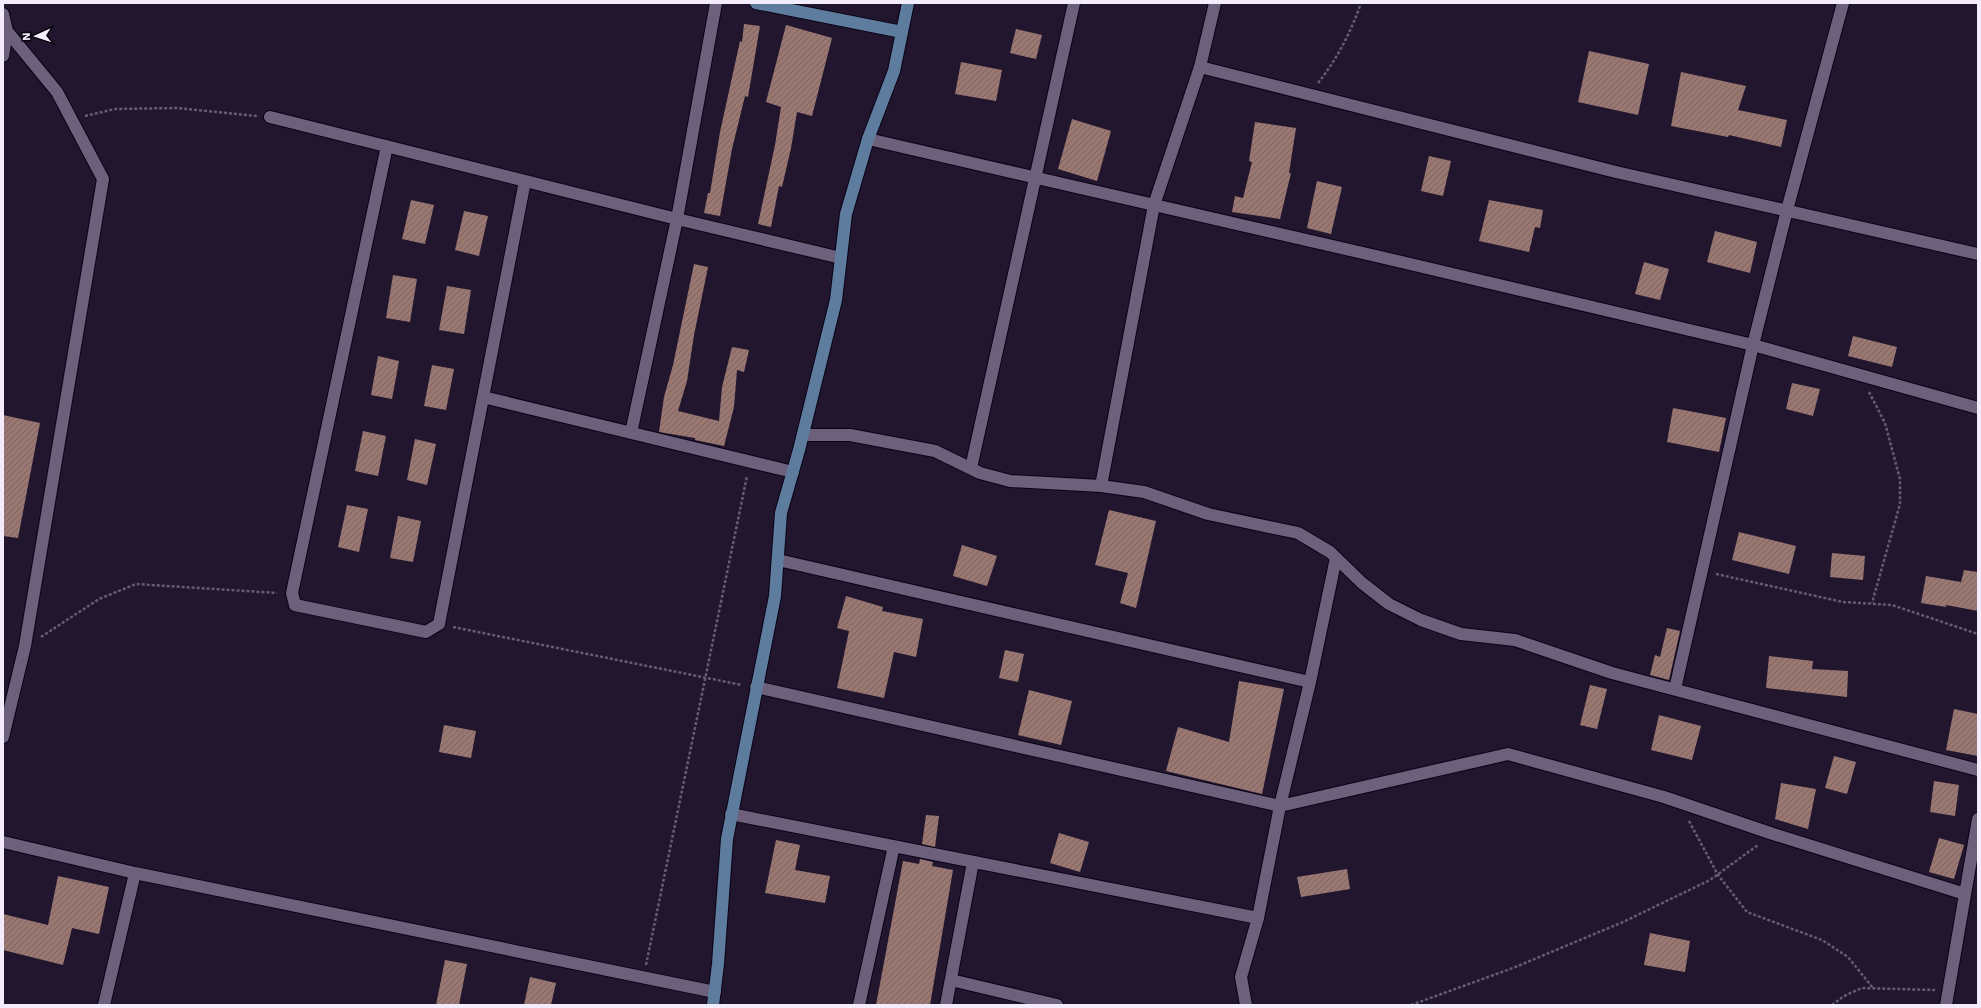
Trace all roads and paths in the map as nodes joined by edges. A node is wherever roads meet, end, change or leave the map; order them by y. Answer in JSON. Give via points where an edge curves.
{"nodes":[{"id":1,"x":716,"y":3,"type":"edge"},
{"id":2,"x":756,"y":3,"type":"edge"},
{"id":3,"x":908,"y":3,"type":"edge"},
{"id":4,"x":1074,"y":3,"type":"edge"},
{"id":5,"x":1215,"y":3,"type":"edge"},
{"id":6,"x":1361,"y":3,"type":"edge"},
{"id":7,"x":1843,"y":3,"type":"edge"},
{"id":8,"x":3,"y":14,"type":"edge"},
{"id":9,"x":7,"y":31,"type":"junction"},
{"id":10,"x":902,"y":32,"type":"junction"},
{"id":11,"x":3,"y":56,"type":"edge"},
{"id":12,"x":1200,"y":67,"type":"junction"},
{"id":13,"x":1308,"y":94,"type":"junction"},
{"id":14,"x":270,"y":117,"type":"joint"},
{"id":15,"x":72,"y":120,"type":"junction"},
{"id":16,"x":868,"y":139,"type":"junction"},
{"id":17,"x":387,"y":146,"type":"junction"},
{"id":18,"x":1036,"y":178,"type":"junction"},
{"id":19,"x":525,"y":181,"type":"junction"},
{"id":20,"x":1154,"y":205,"type":"junction"},
{"id":21,"x":1787,"y":210,"type":"junction"},
{"id":22,"x":676,"y":219,"type":"junction"},
{"id":23,"x":1978,"y":254,"type":"edge"},
{"id":24,"x":841,"y":258,"type":"junction"},
{"id":25,"x":1753,"y":346,"type":"junction"},
{"id":26,"x":1865,"y":376,"type":"junction"},
{"id":27,"x":483,"y":397,"type":"junction"},
{"id":28,"x":1978,"y":408,"type":"edge"},
{"id":29,"x":631,"y":433,"type":"junction"},
{"id":30,"x":803,"y":435,"type":"junction"},
{"id":31,"x":750,"y":461,"type":"junction"},
{"id":32,"x":971,"y":468,"type":"junction"},
{"id":33,"x":793,"y":472,"type":"junction"},
{"id":34,"x":1101,"y":486,"type":"junction"},
{"id":35,"x":1336,"y":558,"type":"junction"},
{"id":36,"x":778,"y":560,"type":"junction"},
{"id":37,"x":1702,"y":571,"type":"junction"},
{"id":38,"x":292,"y":594,"type":"junction"},
{"id":39,"x":1872,"y":603,"type":"junction"},
{"id":40,"x":439,"y":624,"type":"junction"},
{"id":41,"x":1978,"y":634,"type":"edge"},
{"id":42,"x":25,"y":646,"type":"junction"},
{"id":43,"x":705,"y":677,"type":"junction"},
{"id":44,"x":1310,"y":682,"type":"junction"},
{"id":45,"x":756,"y":687,"type":"junction"},
{"id":46,"x":1675,"y":689,"type":"junction"},
{"id":47,"x":3,"y":737,"type":"edge"},
{"id":48,"x":1978,"y":770,"type":"edge"},
{"id":49,"x":1679,"y":802,"type":"junction"},
{"id":50,"x":1280,"y":806,"type":"junction"},
{"id":51,"x":731,"y":814,"type":"junction"},
{"id":52,"x":1978,"y":819,"type":"edge"},
{"id":53,"x":1773,"y":834,"type":"junction"},
{"id":54,"x":3,"y":842,"type":"edge"},
{"id":55,"x":894,"y":846,"type":"junction"},
{"id":56,"x":973,"y":862,"type":"junction"},
{"id":57,"x":135,"y":874,"type":"junction"},
{"id":58,"x":1718,"y":875,"type":"junction"},
{"id":59,"x":1965,"y":894,"type":"junction"},
{"id":60,"x":1258,"y":918,"type":"junction"},
{"id":61,"x":644,"y":977,"type":"junction"},
{"id":62,"x":951,"y":980,"type":"junction"},
{"id":63,"x":1873,"y":988,"type":"junction"},
{"id":64,"x":1948,"y":990,"type":"junction"},
{"id":65,"x":715,"y":992,"type":"junction"},
{"id":66,"x":104,"y":1005,"type":"edge"},
{"id":67,"x":713,"y":1005,"type":"edge"},
{"id":68,"x":860,"y":1005,"type":"edge"},
{"id":69,"x":946,"y":1005,"type":"edge"},
{"id":70,"x":1057,"y":1005,"type":"edge"},
{"id":71,"x":1246,"y":1005,"type":"edge"},
{"id":72,"x":1411,"y":1005,"type":"edge"},
{"id":73,"x":1832,"y":1005,"type":"edge"},
{"id":74,"x":1946,"y":1005,"type":"edge"}],
"edges":[{"from":1,"to":22,"type":"street"},
{"from":2,"to":10,"type":"main road"},
{"from":3,"to":10,"type":"main road"},
{"from":4,"to":18,"type":"street"},
{"from":5,"to":12,"type":"street"},
{"from":6,"to":13,"type":"path","via":[[1352,29],[1326,71]]},
{"from":7,"to":21,"type":"street"},
{"from":8,"to":9,"type":"street"},
{"from":9,"to":11,"type":"street"},
{"from":9,"to":15,"type":"street","via":[[57,92]]},
{"from":10,"to":16,"type":"main road","via":[[894,70]]},
{"from":12,"to":13,"type":"street"},
{"from":12,"to":20,"type":"street"},
{"from":13,"to":21,"type":"street","via":[[1616,172]]},
{"from":14,"to":15,"type":"path","via":[[177,108],[115,109]]},
{"from":14,"to":17,"type":"street"},
{"from":15,"to":42,"type":"street","via":[[103,179]]},
{"from":16,"to":18,"type":"street"},
{"from":16,"to":24,"type":"main road","via":[[846,214]]},
{"from":17,"to":19,"type":"street"},
{"from":17,"to":38,"type":"street"},
{"from":18,"to":20,"type":"street"},
{"from":18,"to":32,"type":"street"},
{"from":19,"to":22,"type":"street"},
{"from":19,"to":27,"type":"street"},
{"from":20,"to":25,"type":"street"},
{"from":20,"to":34,"type":"street"},
{"from":21,"to":23,"type":"street"},
{"from":21,"to":25,"type":"street"},
{"from":22,"to":24,"type":"street"},
{"from":22,"to":29,"type":"street"},
{"from":24,"to":30,"type":"main road","via":[[836,300]]},
{"from":25,"to":26,"type":"street"},
{"from":25,"to":37,"type":"street"},
{"from":26,"to":28,"type":"street"},
{"from":26,"to":39,"type":"path","via":[[1870,396],[1886,423],[1900,479],[1900,504]]},
{"from":27,"to":29,"type":"street"},
{"from":27,"to":40,"type":"street"},
{"from":29,"to":31,"type":"street"},
{"from":30,"to":32,"type":"street","via":[[850,435],[935,451]]},
{"from":30,"to":33,"type":"main road"},
{"from":31,"to":33,"type":"street"},
{"from":31,"to":43,"type":"path"},
{"from":32,"to":34,"type":"street","via":[[1010,481]]},
{"from":33,"to":36,"type":"main road","via":[[781,513]]},
{"from":34,"to":35,"type":"street","via":[[1144,492],[1208,514],[1298,533]]},
{"from":35,"to":44,"type":"street"},
{"from":35,"to":46,"type":"street","via":[[1389,604],[1421,620],[1461,634],[1515,640],[1612,673]]},
{"from":36,"to":44,"type":"street"},
{"from":36,"to":45,"type":"main road","via":[[775,596]]},
{"from":37,"to":39,"type":"path","via":[[1843,602]]},
{"from":37,"to":46,"type":"street"},
{"from":38,"to":40,"type":"street","via":[[295,605],[419,631],[426,632]]},
{"from":38,"to":42,"type":"path","via":[[136,584],[99,599]]},
{"from":39,"to":41,"type":"path","via":[[1911,611]]},
{"from":40,"to":43,"type":"path"},
{"from":42,"to":47,"type":"street"},
{"from":43,"to":45,"type":"path"},
{"from":43,"to":61,"type":"path"},
{"from":44,"to":50,"type":"street"},
{"from":45,"to":50,"type":"street"},
{"from":45,"to":51,"type":"main road"},
{"from":46,"to":48,"type":"street"},
{"from":49,"to":50,"type":"street","via":[[1508,754]]},
{"from":49,"to":53,"type":"street"},
{"from":49,"to":58,"type":"path"},
{"from":50,"to":60,"type":"street"},
{"from":51,"to":55,"type":"street"},
{"from":51,"to":65,"type":"main road"},
{"from":52,"to":59,"type":"street"},
{"from":53,"to":58,"type":"path"},
{"from":53,"to":59,"type":"street"},
{"from":54,"to":57,"type":"street"},
{"from":55,"to":56,"type":"street"},
{"from":55,"to":68,"type":"street"},
{"from":56,"to":60,"type":"street"},
{"from":56,"to":62,"type":"street"},
{"from":57,"to":61,"type":"street"},
{"from":57,"to":66,"type":"street"},
{"from":58,"to":63,"type":"path","via":[[1747,912],[1822,940],[1848,957]]},
{"from":58,"to":72,"type":"path","via":[[1623,922],[1513,968]]},
{"from":59,"to":64,"type":"street"},
{"from":60,"to":71,"type":"street","via":[[1241,977]]},
{"from":61,"to":65,"type":"street"},
{"from":62,"to":69,"type":"street"},
{"from":62,"to":70,"type":"street"},
{"from":63,"to":64,"type":"path"},
{"from":63,"to":73,"type":"path","via":[[1862,988]]},
{"from":64,"to":74,"type":"street"},
{"from":65,"to":67,"type":"main road"}]}
